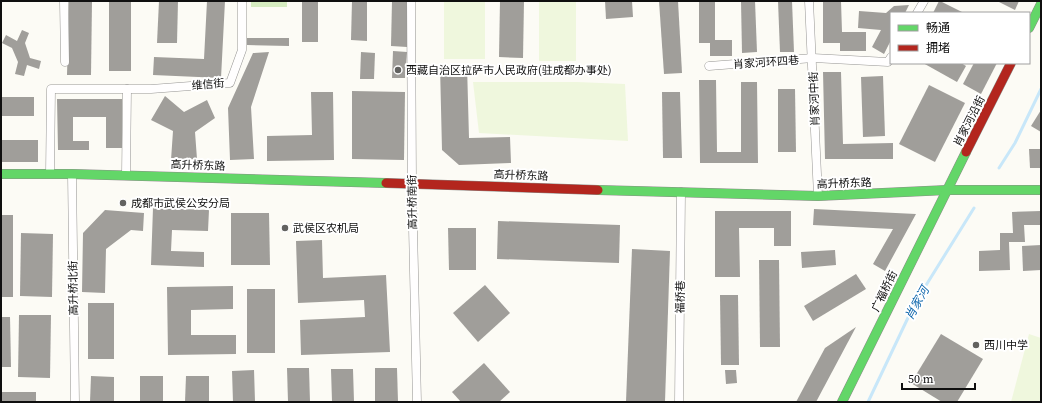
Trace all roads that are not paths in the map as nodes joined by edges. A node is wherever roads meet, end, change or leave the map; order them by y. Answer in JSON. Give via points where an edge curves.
{"nodes":[{"id":1,"x":64,"y":1,"type":"edge"},
{"id":2,"x":242,"y":1,"type":"edge"},
{"id":3,"x":411,"y":1,"type":"edge"},
{"id":4,"x":809,"y":1,"type":"edge"},
{"id":5,"x":924,"y":1,"type":"edge"},
{"id":6,"x":1041,"y":4,"type":"edge"},
{"id":7,"x":918,"y":12,"type":"edge"},
{"id":8,"x":1030,"y":26,"type":"edge"},
{"id":9,"x":813,"y":58,"type":"junction"},
{"id":10,"x":890,"y":59,"type":"edge"},
{"id":11,"x":65,"y":62,"type":"dead end"},
{"id":12,"x":1010,"y":64,"type":"edge"},
{"id":13,"x":709,"y":66,"type":"dead end"},
{"id":14,"x":127,"y":89,"type":"junction"},
{"id":15,"x":1,"y":174,"type":"edge"},
{"id":16,"x":50,"y":174,"type":"junction"},
{"id":17,"x":72,"y":174,"type":"junction"},
{"id":18,"x":126,"y":175,"type":"junction"},
{"id":19,"x":412,"y":184,"type":"junction"},
{"id":20,"x":947,"y":190,"type":"junction"},
{"id":21,"x":1041,"y":190,"type":"edge"},
{"id":22,"x":681,"y":192,"type":"junction"},
{"id":23,"x":818,"y":196,"type":"junction"},
{"id":24,"x":75,"y":402,"type":"edge"},
{"id":25,"x":417,"y":402,"type":"edge"},
{"id":26,"x":679,"y":402,"type":"edge"},
{"id":27,"x":842,"y":402,"type":"edge"}],
"edges":[{"from":1,"to":11,"type":"street"},
{"from":2,"to":14,"type":"street","name":"维信街","via":[[242,50],[230,83]]},
{"from":3,"to":19,"type":"street","name":"高升桥南街"},
{"from":4,"to":9,"type":"street","name":"肖家河中街"},
{"from":5,"to":7,"type":"street"},
{"from":6,"to":8,"type":"street"},
{"from":9,"to":10,"type":"street","name":"肖家河环四巷","via":[[888,62]]},
{"from":9,"to":13,"type":"street","name":"肖家河环四巷"},
{"from":9,"to":23,"type":"street","name":"肖家河中街"},
{"from":12,"to":20,"type":"street","name":"肖家河沿街"},
{"from":14,"to":16,"type":"street","name":"维信街","via":[[51,89]]},
{"from":14,"to":18,"type":"street"},
{"from":15,"to":16,"type":"street","name":"高升桥东路"},
{"from":16,"to":17,"type":"street","name":"高升桥东路"},
{"from":17,"to":18,"type":"street","name":"高升桥东路"},
{"from":17,"to":24,"type":"street","name":"高升桥北街"},
{"from":18,"to":19,"type":"street","name":"高升桥东路"},
{"from":19,"to":22,"type":"street","name":"高升桥东路"},
{"from":19,"to":25,"type":"street","name":"高升桥南街"},
{"from":20,"to":21,"type":"street","name":"高升桥东路"},
{"from":20,"to":23,"type":"street","name":"高升桥东路"},
{"from":20,"to":27,"type":"street","name":"广福桥街"},
{"from":22,"to":23,"type":"street","name":"高升桥东路"},
{"from":22,"to":26,"type":"street","name":"福桥巷"}]}
